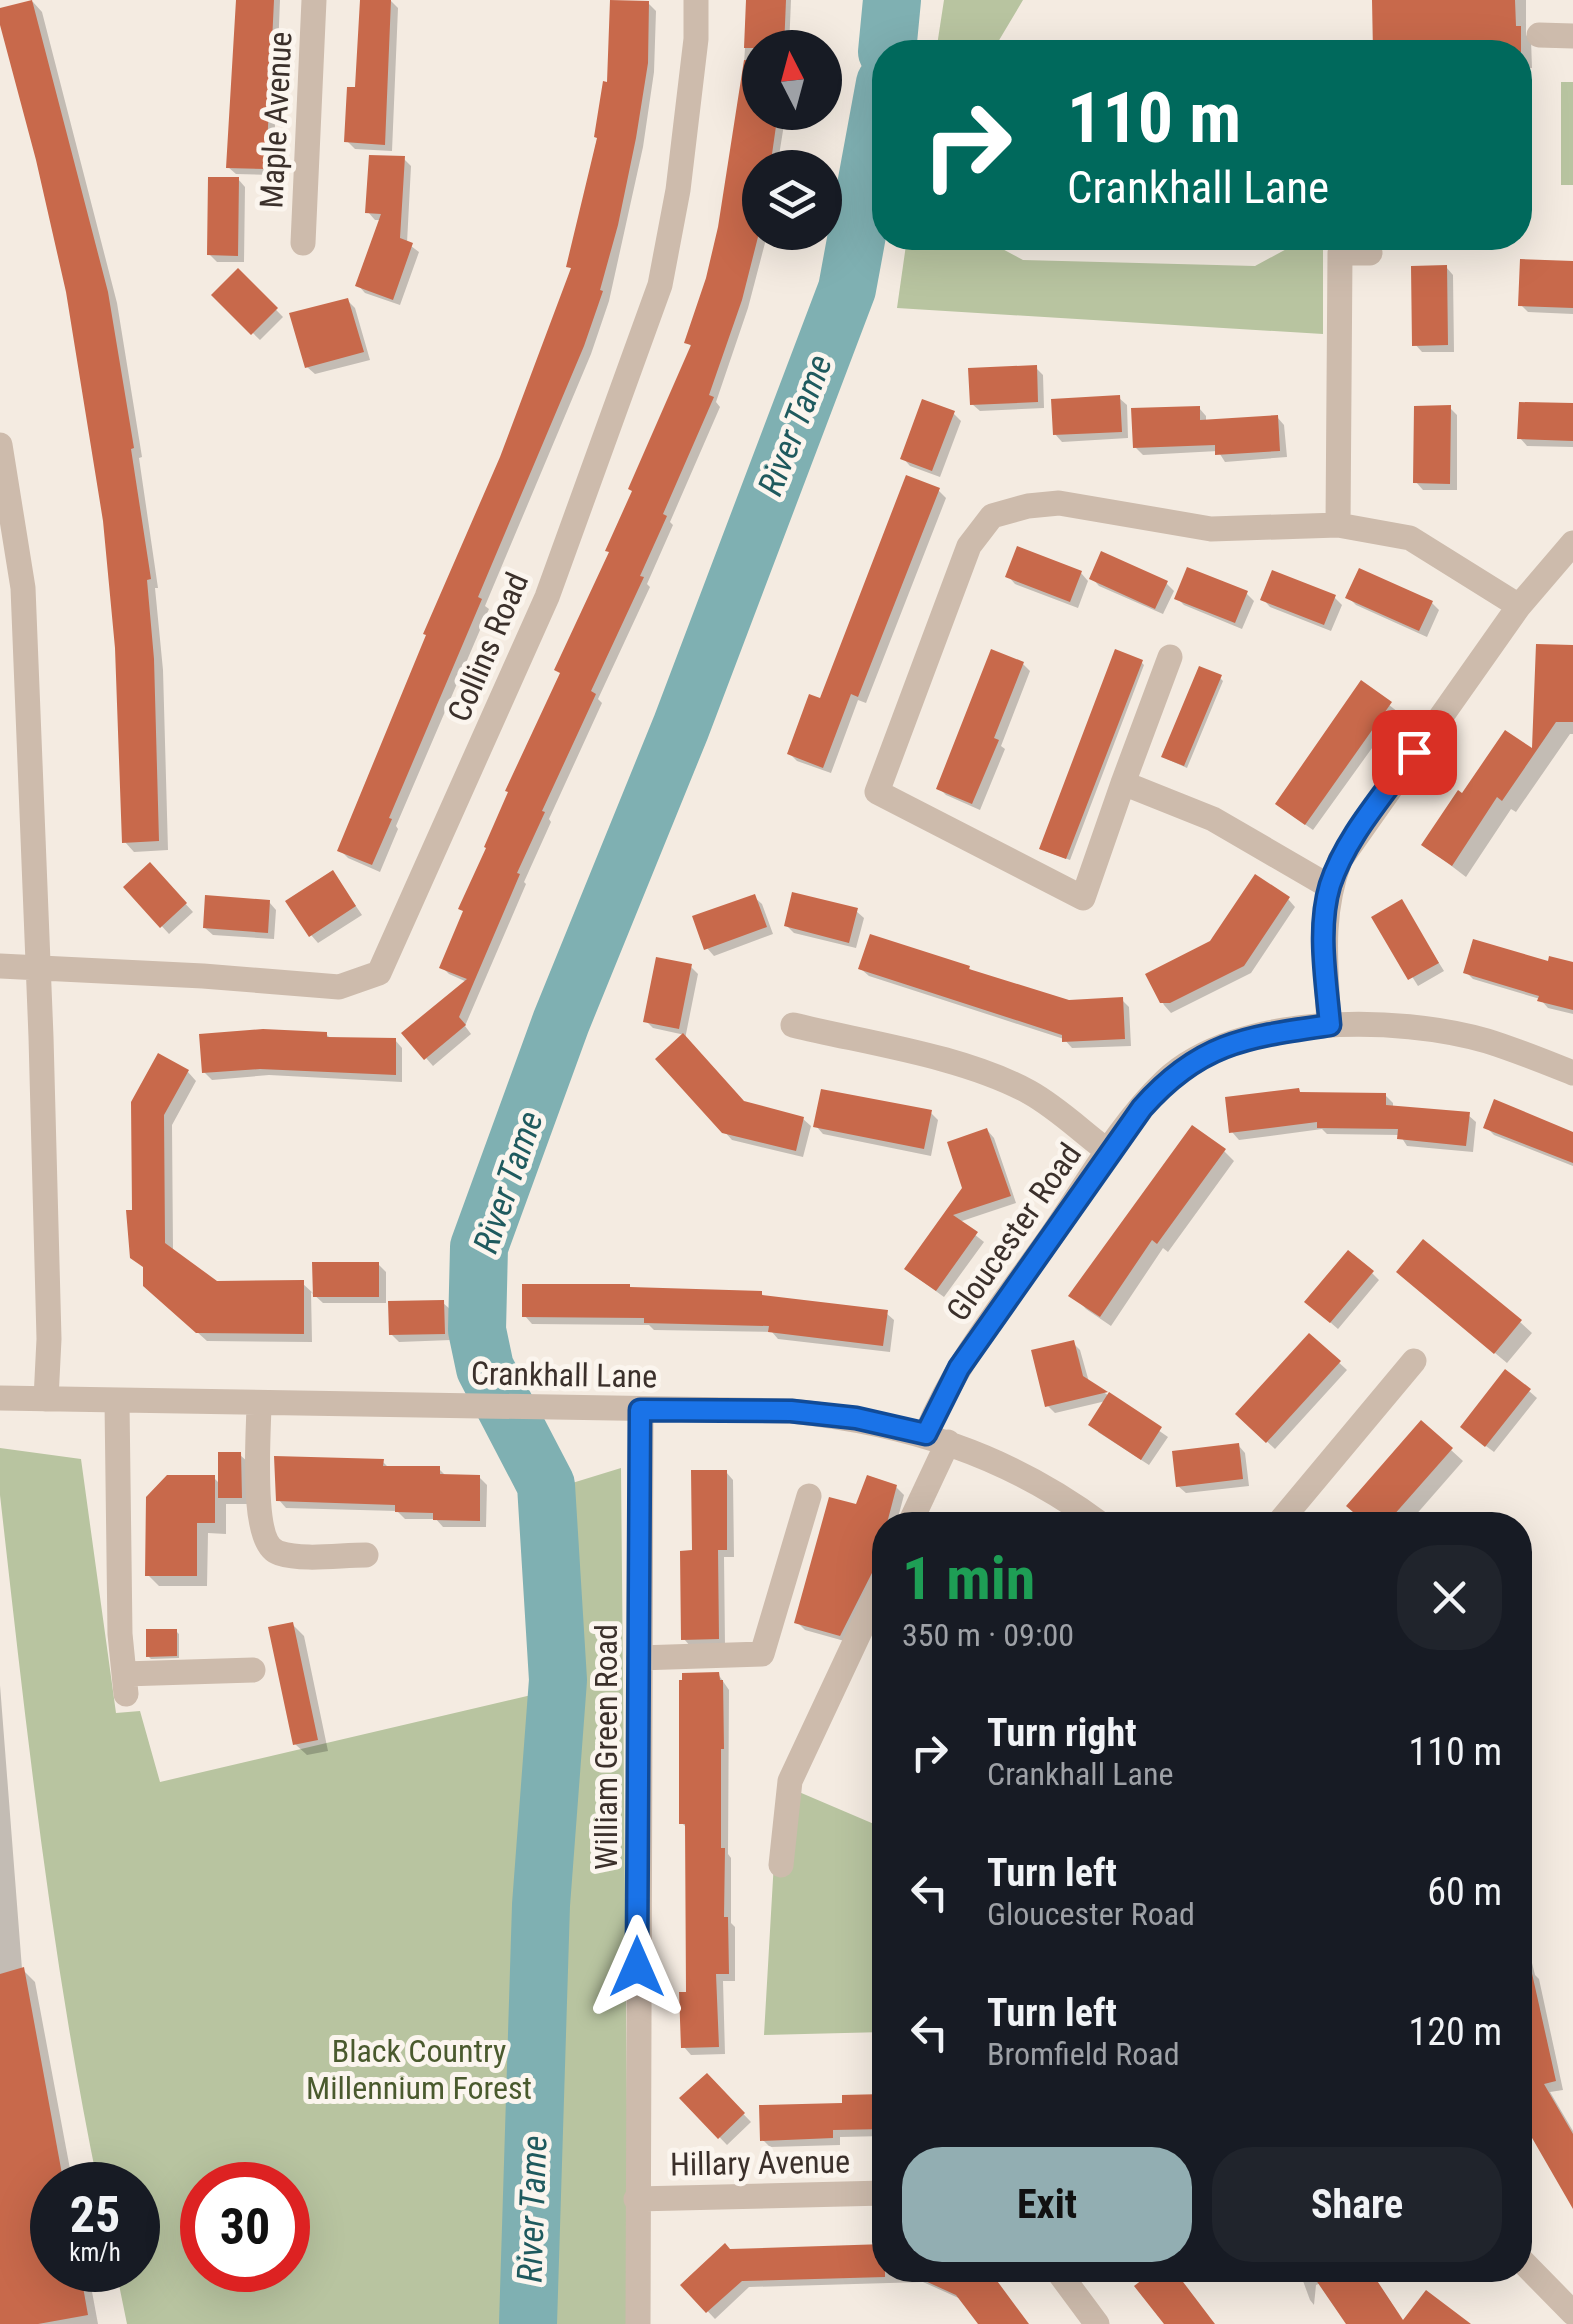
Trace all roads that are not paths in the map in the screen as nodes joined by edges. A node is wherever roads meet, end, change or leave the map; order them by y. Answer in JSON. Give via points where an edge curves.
{"nodes":[{"id":1,"x":314,"y":0,"type":"edge"},
{"id":2,"x":696,"y":0,"type":"edge"},
{"id":3,"x":1539,"y":35,"type":"dead end"},
{"id":4,"x":1573,"y":36,"type":"edge"},
{"id":5,"x":304,"y":244,"type":"dead end"},
{"id":6,"x":1370,"y":253,"type":"dead end"},
{"id":7,"x":0,"y":445,"type":"edge"},
{"id":8,"x":1338,"y":525,"type":"junction"},
{"id":9,"x":1573,"y":542,"type":"edge"},
{"id":10,"x":1518,"y":606,"type":"junction"},
{"id":11,"x":1170,"y":657,"type":"dead end"},
{"id":12,"x":1124,"y":783,"type":"junction"},
{"id":13,"x":1330,"y":886,"type":"junction"},
{"id":14,"x":0,"y":966,"type":"edge"},
{"id":15,"x":37,"y":968,"type":"junction"},
{"id":16,"x":793,"y":1025,"type":"dead end"},
{"id":17,"x":1330,"y":1025,"type":"junction"},
{"id":18,"x":1573,"y":1073,"type":"edge"},
{"id":19,"x":1109,"y":1152,"type":"junction"},
{"id":20,"x":1414,"y":1362,"type":"dead end"},
{"id":21,"x":0,"y":1398,"type":"edge"},
{"id":22,"x":46,"y":1399,"type":"junction"},
{"id":23,"x":117,"y":1402,"type":"junction"},
{"id":24,"x":260,"y":1403,"type":"junction"},
{"id":25,"x":640,"y":1410,"type":"junction"},
{"id":26,"x":937,"y":1438,"type":"junction"},
{"id":27,"x":809,"y":1496,"type":"dead end"},
{"id":28,"x":913,"y":1512,"type":"edge"},
{"id":29,"x":1081,"y":1512,"type":"edge"},
{"id":30,"x":1289,"y":1512,"type":"edge"},
{"id":31,"x":366,"y":1555,"type":"dead end"},
{"id":32,"x":872,"y":1606,"type":"edge"},
{"id":33,"x":639,"y":1658,"type":"junction"},
{"id":34,"x":253,"y":1670,"type":"dead end"},
{"id":35,"x":781,"y":1865,"type":"dead end"},
{"id":36,"x":872,"y":2193,"type":"edge"},
{"id":37,"x":636,"y":2198,"type":"junction"},
{"id":38,"x":1532,"y":2271,"type":"edge"},
{"id":39,"x":1066,"y":2282,"type":"edge"},
{"id":40,"x":1573,"y":2313,"type":"edge"},
{"id":41,"x":638,"y":2324,"type":"edge"},
{"id":42,"x":1097,"y":2324,"type":"edge"}],
"edges":[{"from":1,"to":5,"type":"street","name":"Maple Avenue"},
{"from":2,"to":15,"type":"street","name":"Collins Road","via":[[678,190],[660,285],[547,596],[379,974],[339,987]]},
{"from":3,"to":4,"type":"street"},
{"from":6,"to":8,"type":"street","via":[[1340,253]]},
{"from":7,"to":15,"type":"street","via":[[22,588]]},
{"from":8,"to":10,"type":"street","via":[[1410,538]]},
{"from":8,"to":12,"type":"street","via":[[1211,529],[1059,503],[992,516],[968,546],[877,792],[1083,898]]},
{"from":9,"to":10,"type":"street"},
{"from":10,"to":13,"type":"street","via":[[1351,840]]},
{"from":11,"to":12,"type":"street"},
{"from":12,"to":13,"type":"street","via":[[1214,819]]},
{"from":13,"to":17,"type":"street"},
{"from":14,"to":15,"type":"street","name":"Collins Road"},
{"from":15,"to":22,"type":"street"},
{"from":16,"to":19,"type":"street","via":[[1002,1080],[1032,1094]]},
{"from":17,"to":18,"type":"street","name":"Gloucester Road","via":[[1424,1028],[1486,1041]]},
{"from":17,"to":19,"type":"street","name":"Gloucester Road","via":[[1254,1037],[1186,1064]]},
{"from":19,"to":26,"type":"street","name":"Gloucester Road","via":[[959,1368]]},
{"from":20,"to":30,"type":"street"},
{"from":21,"to":22,"type":"street","name":"Crankhall Lane"},
{"from":22,"to":23,"type":"street","name":"Crankhall Lane"},
{"from":23,"to":24,"type":"street","name":"Crankhall Lane"},
{"from":23,"to":34,"type":"street","via":[[125,1684]]},
{"from":24,"to":25,"type":"street","name":"Crankhall Lane"},
{"from":24,"to":31,"type":"street","via":[[258,1497],[268,1546],[296,1555]]},
{"from":25,"to":26,"type":"street","name":"Crankhall Lane","via":[[791,1411]]},
{"from":25,"to":33,"type":"street","name":"William Green Road"},
{"from":26,"to":28,"type":"street","name":"Gloucester Road"},
{"from":26,"to":29,"type":"street","name":"Crankhall Lane","via":[[1026,1478]]},
{"from":27,"to":33,"type":"street","via":[[762,1654]]},
{"from":32,"to":35,"type":"street","via":[[790,1781]]},
{"from":33,"to":37,"type":"street","name":"William Green Road"},
{"from":36,"to":37,"type":"street","name":"Hillary Avenue"},
{"from":37,"to":41,"type":"street","name":"William Green Road"},
{"from":38,"to":40,"type":"street"},
{"from":39,"to":42,"type":"street"}]}
